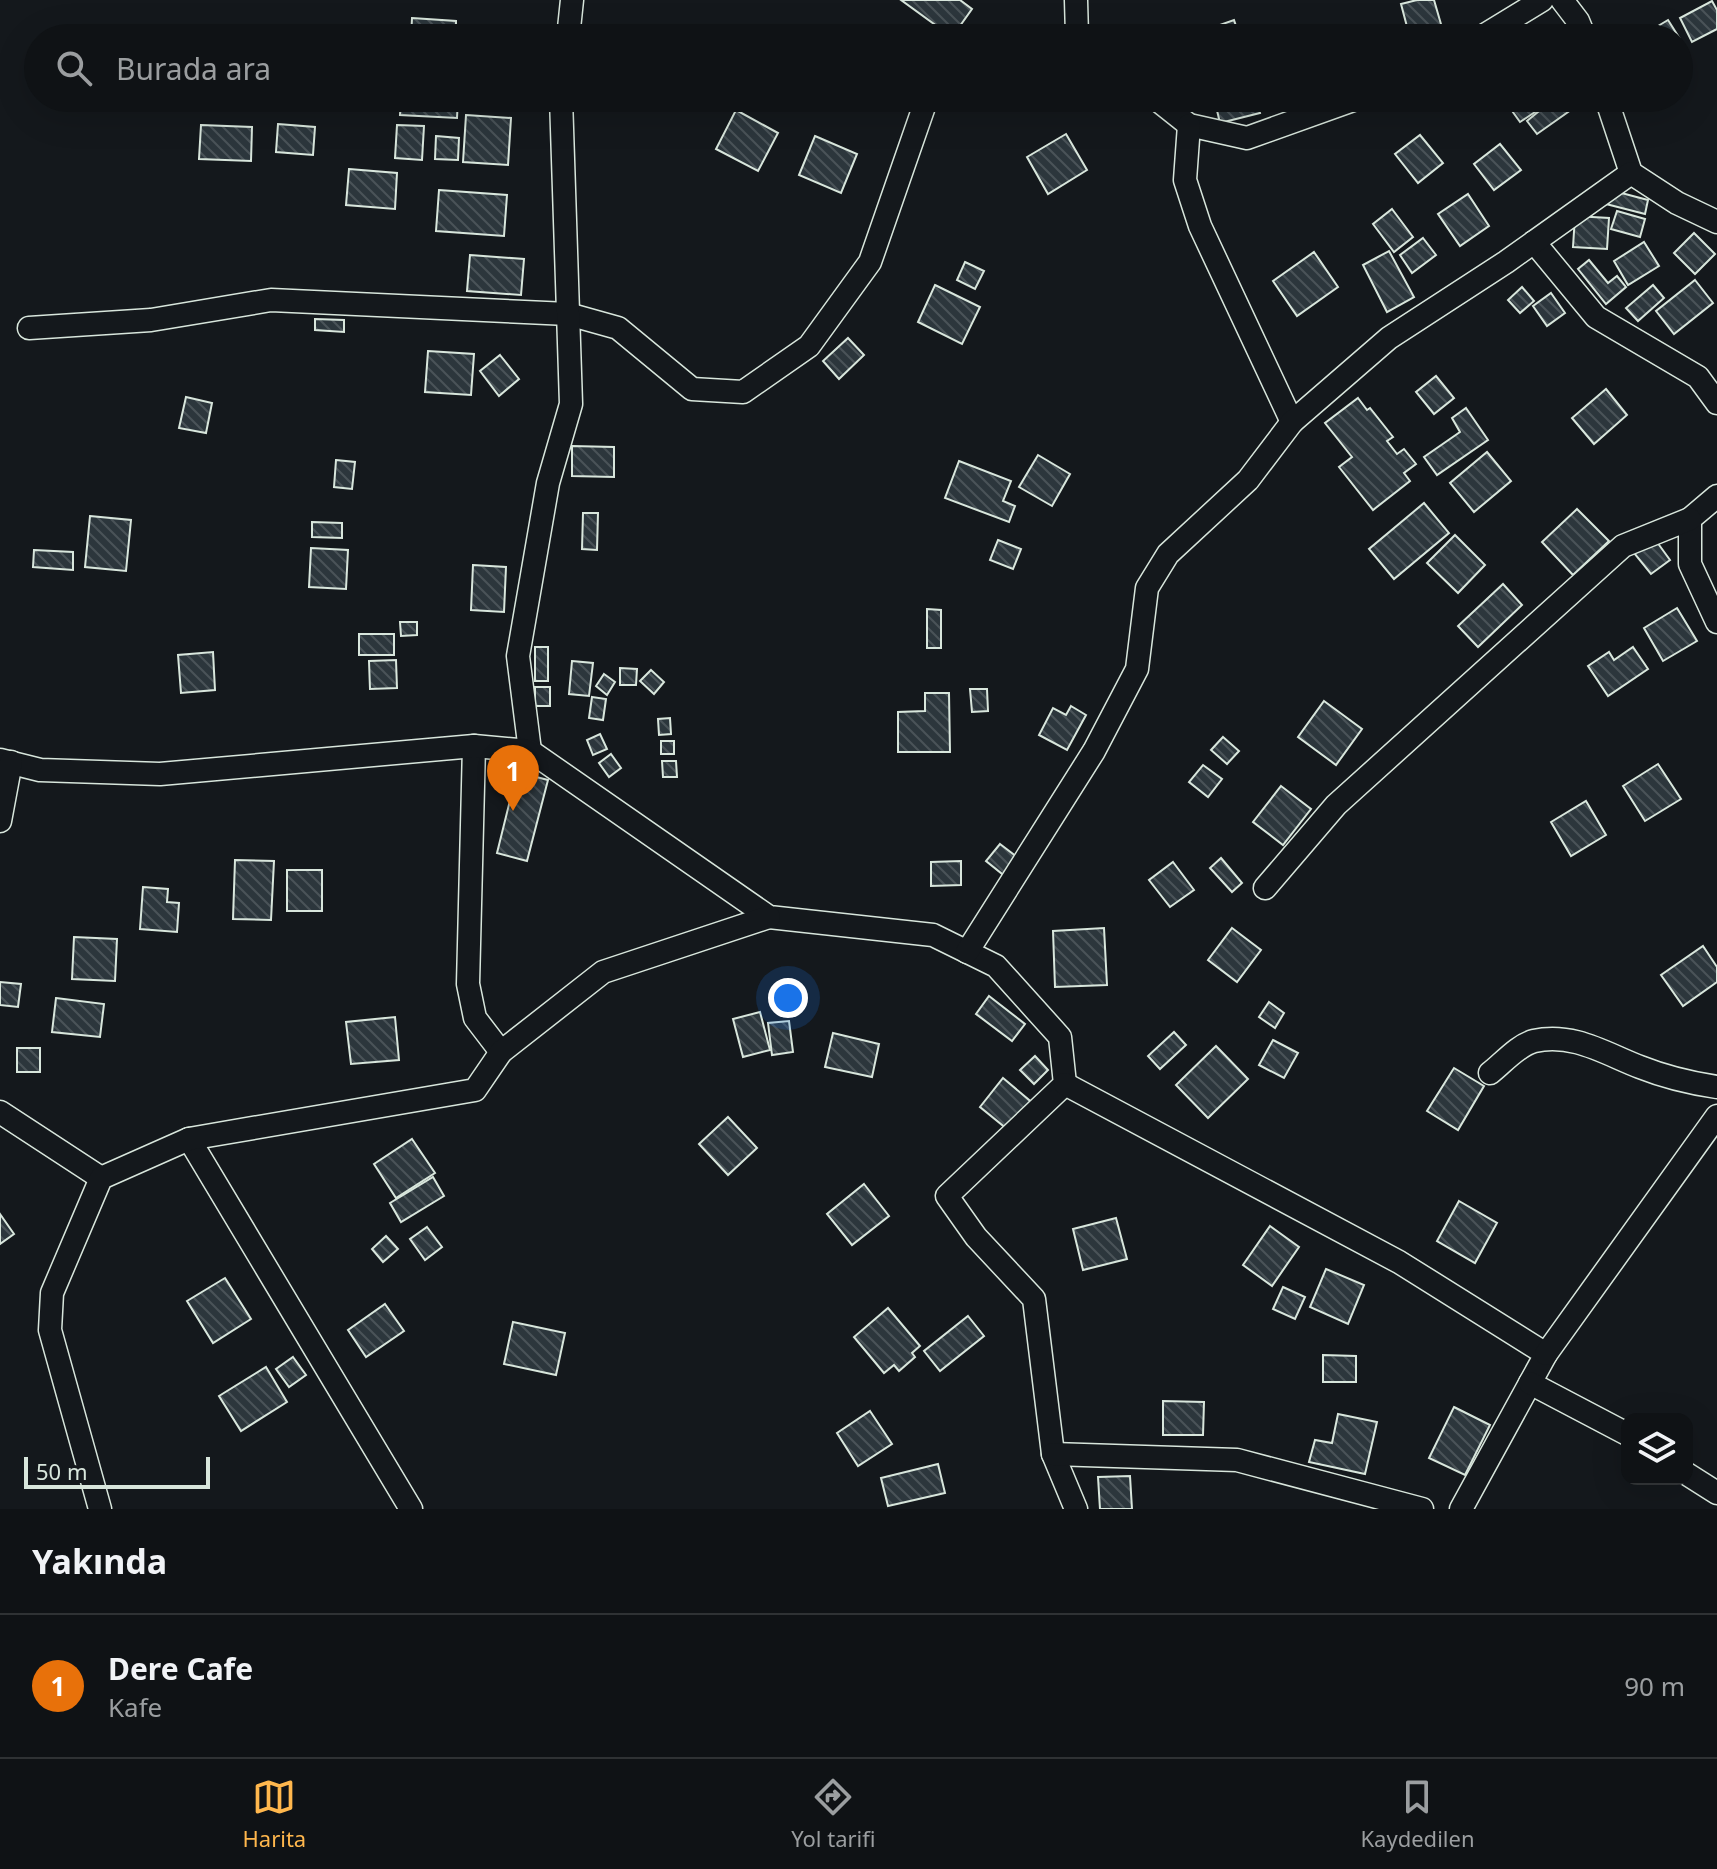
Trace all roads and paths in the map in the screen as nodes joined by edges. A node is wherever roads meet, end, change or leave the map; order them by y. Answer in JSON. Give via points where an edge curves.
{"nodes":[{"id":1,"x":572,"y":0,"type":"edge"},
{"id":2,"x":1076,"y":0,"type":"edge"},
{"id":3,"x":1542,"y":0,"type":"edge"},
{"id":4,"x":1562,"y":0,"type":"edge"},
{"id":5,"x":569,"y":24,"type":"edge"},
{"id":6,"x":1077,"y":24,"type":"edge"},
{"id":7,"x":1503,"y":24,"type":"edge"},
{"id":8,"x":1579,"y":24,"type":"edge"},
{"id":9,"x":561,"y":112,"type":"edge"},
{"id":10,"x":922,"y":112,"type":"edge"},
{"id":11,"x":1173,"y":112,"type":"edge"},
{"id":12,"x":1320,"y":112,"type":"edge"},
{"id":13,"x":1611,"y":112,"type":"edge"},
{"id":14,"x":1189,"y":125,"type":"junction"},
{"id":15,"x":1631,"y":173,"type":"junction"},
{"id":16,"x":1717,"y":222,"type":"edge"},
{"id":17,"x":1534,"y":242,"type":"junction"},
{"id":18,"x":568,"y":314,"type":"junction"},
{"id":19,"x":29,"y":328,"type":"dead end"},
{"id":20,"x":1717,"y":403,"type":"edge"},
{"id":21,"x":1292,"y":422,"type":"junction"},
{"id":22,"x":1717,"y":496,"type":"edge"},
{"id":23,"x":1690,"y":519,"type":"junction"},
{"id":24,"x":1717,"y":622,"type":"edge"},
{"id":25,"x":474,"y":746,"type":"junction"},
{"id":26,"x":530,"y":751,"type":"junction"},
{"id":27,"x":6,"y":761,"type":"edge"},
{"id":28,"x":0,"y":821,"type":"edge"},
{"id":29,"x":1265,"y":888,"type":"dead end"},
{"id":30,"x":769,"y":917,"type":"junction"},
{"id":31,"x":967,"y":952,"type":"junction"},
{"id":32,"x":501,"y":1052,"type":"junction"},
{"id":33,"x":1490,"y":1073,"type":"dead end"},
{"id":34,"x":1065,"y":1084,"type":"junction"},
{"id":35,"x":1717,"y":1087,"type":"edge"},
{"id":36,"x":0,"y":1112,"type":"edge"},
{"id":37,"x":1717,"y":1116,"type":"edge"},
{"id":38,"x":189,"y":1139,"type":"junction"},
{"id":39,"x":101,"y":1178,"type":"junction"},
{"id":40,"x":1546,"y":1354,"type":"junction"},
{"id":41,"x":1530,"y":1383,"type":"junction"},
{"id":42,"x":1621,"y":1431,"type":"edge"},
{"id":43,"x":1053,"y":1454,"type":"junction"},
{"id":44,"x":1693,"y":1478,"type":"edge"},
{"id":45,"x":1717,"y":1493,"type":"edge"},
{"id":46,"x":100,"y":1509,"type":"edge"},
{"id":47,"x":411,"y":1509,"type":"edge"},
{"id":48,"x":1076,"y":1509,"type":"edge"},
{"id":49,"x":1422,"y":1509,"type":"edge"},
{"id":50,"x":1461,"y":1509,"type":"edge"}],
"edges":[{"from":1,"to":5,"type":"street"},
{"from":2,"to":6,"type":"street"},
{"from":3,"to":7,"type":"street"},
{"from":4,"to":8,"type":"street"},
{"from":9,"to":18,"type":"street"},
{"from":10,"to":18,"type":"street","via":[[870,262],[809,346],[743,392],[692,389],[618,328]]},
{"from":11,"to":14,"type":"street"},
{"from":12,"to":14,"type":"street","via":[[1247,138]]},
{"from":13,"to":15,"type":"street"},
{"from":14,"to":21,"type":"street","via":[[1185,180],[1200,226]]},
{"from":15,"to":16,"type":"street"},
{"from":15,"to":17,"type":"street"},
{"from":17,"to":20,"type":"street","via":[[1596,317],[1698,377]]},
{"from":17,"to":21,"type":"street","via":[[1389,338]]},
{"from":18,"to":19,"type":"street","via":[[271,300],[151,320]]},
{"from":18,"to":26,"type":"street","via":[[571,404],[548,483],[518,656]]},
{"from":21,"to":31,"type":"street","via":[[1248,480],[1168,554],[1147,588],[1137,669],[1094,751]]},
{"from":22,"to":23,"type":"street"},
{"from":23,"to":24,"type":"street","via":[[1690,564]]},
{"from":23,"to":29,"type":"street","via":[[1623,546],[1336,805]]},
{"from":25,"to":26,"type":"street"},
{"from":25,"to":27,"type":"street","via":[[160,774],[40,770]]},
{"from":25,"to":32,"type":"street","via":[[468,984],[475,1018]]},
{"from":26,"to":30,"type":"street"},
{"from":27,"to":28,"type":"street"},
{"from":30,"to":31,"type":"street","via":[[933,935]]},
{"from":30,"to":32,"type":"street","via":[[603,972]]},
{"from":31,"to":34,"type":"street","via":[[996,966],[1060,1037]]},
{"from":32,"to":38,"type":"street","via":[[475,1090]]},
{"from":33,"to":35,"type":"street","via":[[1534,1041],[1583,1042],[1640,1067]]},
{"from":34,"to":40,"type":"street","via":[[1399,1262]]},
{"from":34,"to":43,"type":"street","via":[[947,1196],[976,1237],[1034,1299]]},
{"from":36,"to":39,"type":"street"},
{"from":37,"to":40,"type":"street"},
{"from":38,"to":39,"type":"street"},
{"from":38,"to":47,"type":"street"},
{"from":39,"to":46,"type":"street","via":[[52,1293],[50,1330]]},
{"from":40,"to":41,"type":"street"},
{"from":41,"to":42,"type":"street"},
{"from":41,"to":50,"type":"street"},
{"from":43,"to":48,"type":"street"},
{"from":43,"to":49,"type":"street","via":[[1237,1460]]},
{"from":44,"to":45,"type":"street"}]}
